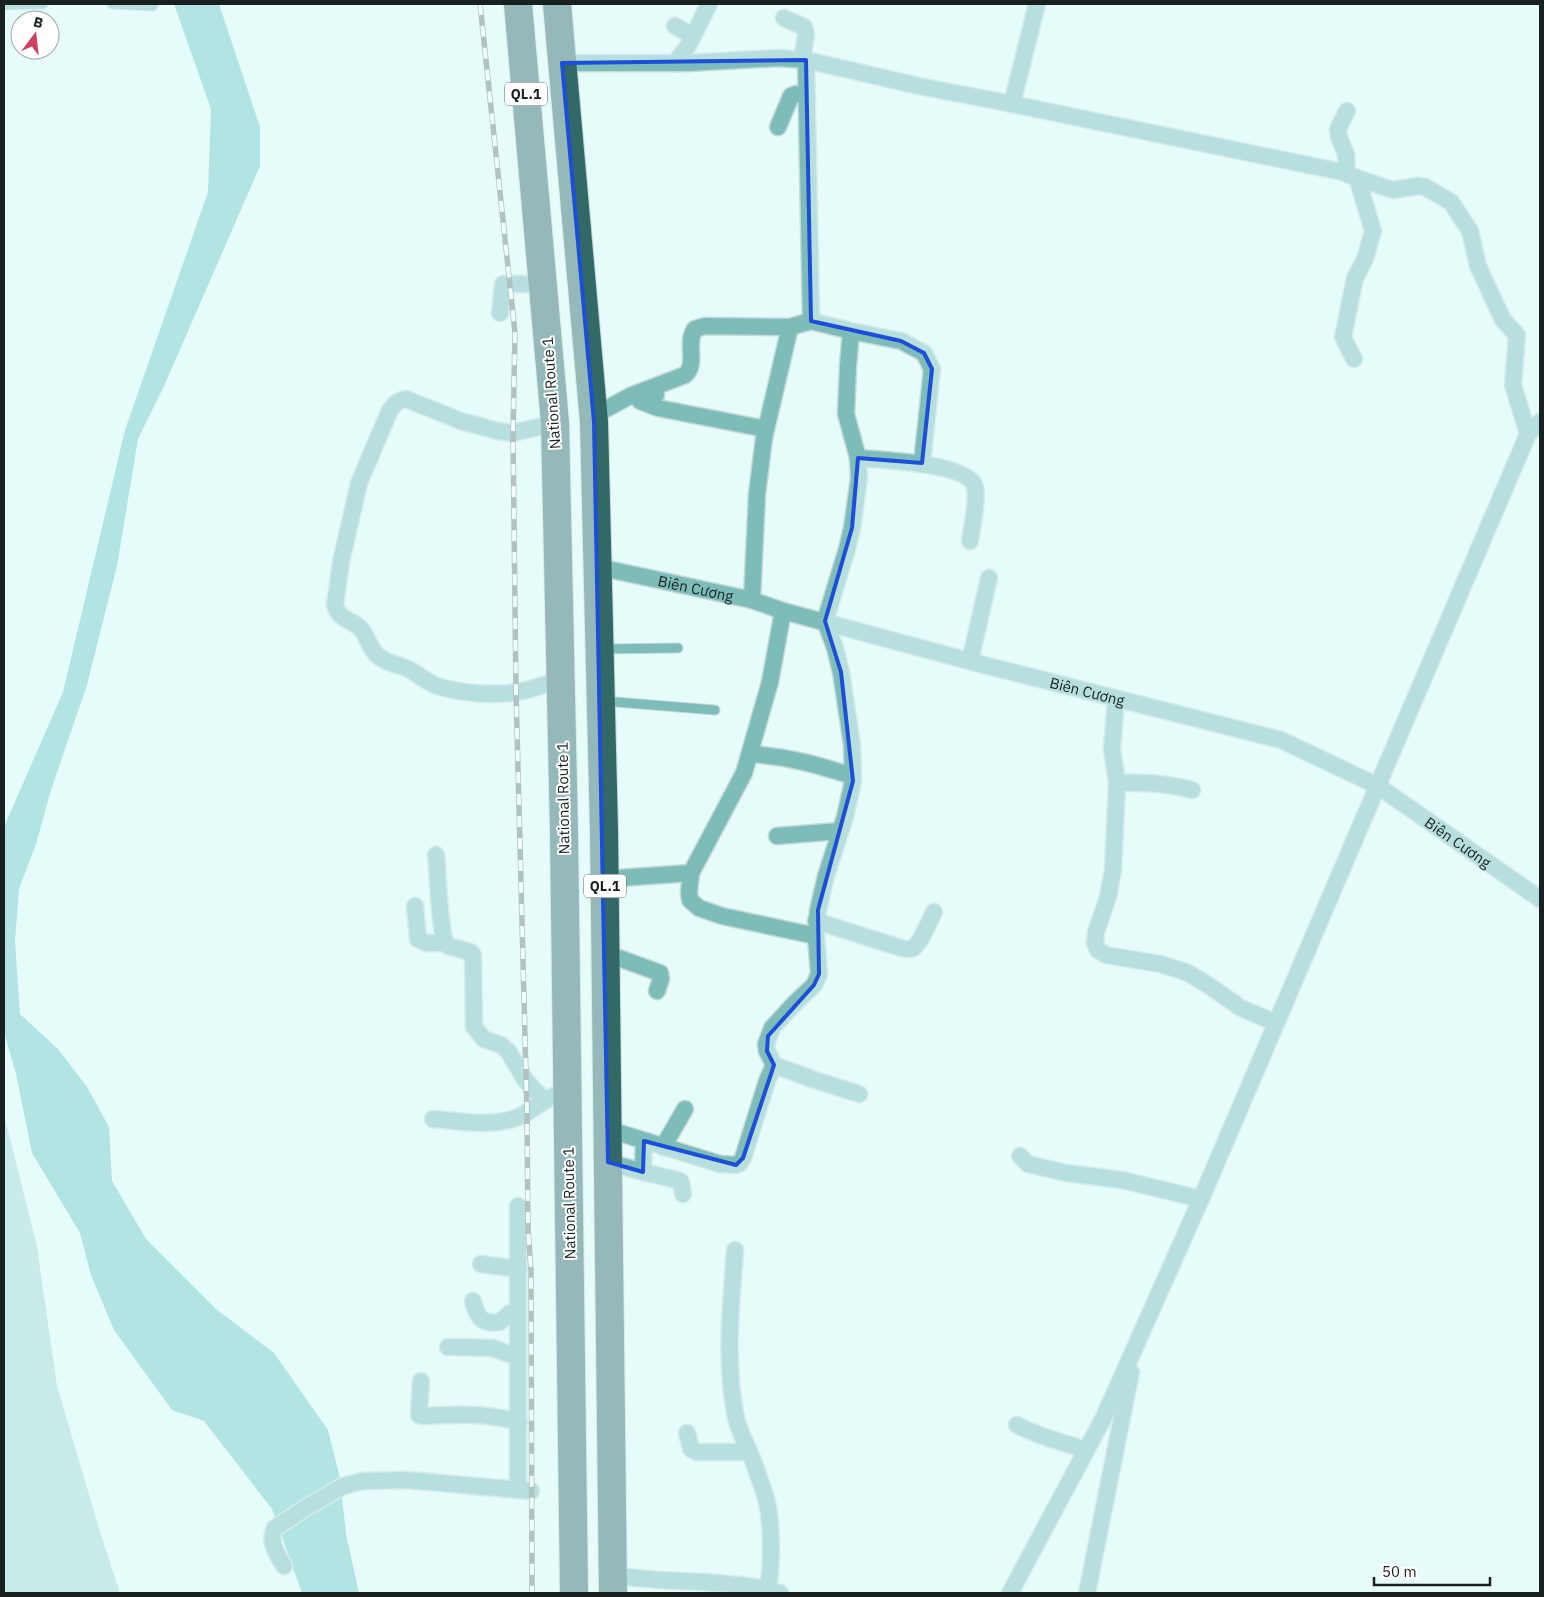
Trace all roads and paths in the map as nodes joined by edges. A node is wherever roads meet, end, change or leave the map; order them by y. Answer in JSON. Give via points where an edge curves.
{"nodes":[{"id":1,"x":43,"y":4,"type":"edge"},
{"id":2,"x":112,"y":4,"type":"edge"},
{"id":3,"x":518,"y":4,"type":"edge"},
{"id":4,"x":557,"y":4,"type":"edge"},
{"id":5,"x":708,"y":4,"type":"edge"},
{"id":6,"x":1037,"y":4,"type":"edge"},
{"id":7,"x":4,"y":6,"type":"edge"},
{"id":8,"x":153,"y":6,"type":"dead end"},
{"id":9,"x":784,"y":18,"type":"dead end"},
{"id":10,"x":676,"y":26,"type":"dead end"},
{"id":11,"x":693,"y":36,"type":"junction"},
{"id":12,"x":804,"y":60,"type":"junction"},
{"id":13,"x":562,"y":63,"type":"junction"},
{"id":14,"x":675,"y":63,"type":"junction"},
{"id":15,"x":807,"y":96,"type":"junction"},
{"id":16,"x":1012,"y":104,"type":"junction"},
{"id":17,"x":1347,"y":111,"type":"dead end"},
{"id":18,"x":778,"y":126,"type":"dead end"},
{"id":19,"x":1352,"y":176,"type":"junction"},
{"id":20,"x":573,"y":179,"type":"junction"},
{"id":21,"x":534,"y":184,"type":"junction"},
{"id":22,"x":543,"y":284,"type":"junction"},
{"id":23,"x":500,"y":313,"type":"dead end"},
{"id":24,"x":811,"y":321,"type":"junction"},
{"id":25,"x":790,"y":327,"type":"junction"},
{"id":26,"x":850,"y":331,"type":"junction"},
{"id":27,"x":1354,"y":359,"type":"dead end"},
{"id":28,"x":685,"y":382,"type":"dead end"},
{"id":29,"x":594,"y":416,"type":"junction"},
{"id":30,"x":1540,"y":422,"type":"edge"},
{"id":31,"x":555,"y":423,"type":"junction"},
{"id":32,"x":766,"y":429,"type":"junction"},
{"id":33,"x":1528,"y":434,"type":"junction"},
{"id":34,"x":858,"y":458,"type":"junction"},
{"id":35,"x":922,"y":463,"type":"junction"},
{"id":36,"x":970,"y":541,"type":"dead end"},
{"id":37,"x":598,"y":567,"type":"junction"},
{"id":38,"x":989,"y":578,"type":"dead end"},
{"id":39,"x":752,"y":600,"type":"junction"},
{"id":40,"x":783,"y":611,"type":"junction"},
{"id":41,"x":825,"y":621,"type":"junction"},
{"id":42,"x":678,"y":648,"type":"dead end"},
{"id":43,"x":599,"y":649,"type":"junction"},
{"id":44,"x":970,"y":661,"type":"junction"},
{"id":45,"x":561,"y":679,"type":"junction"},
{"id":46,"x":1116,"y":698,"type":"junction"},
{"id":47,"x":601,"y":701,"type":"junction"},
{"id":48,"x":715,"y":710,"type":"dead end"},
{"id":49,"x":750,"y":754,"type":"junction"},
{"id":50,"x":853,"y":776,"type":"junction"},
{"id":51,"x":1117,"y":783,"type":"junction"},
{"id":52,"x":1378,"y":786,"type":"junction"},
{"id":53,"x":1192,"y":790,"type":"dead end"},
{"id":54,"x":840,"y":831,"type":"junction"},
{"id":55,"x":777,"y":836,"type":"dead end"},
{"id":56,"x":436,"y":855,"type":"dead end"},
{"id":57,"x":691,"y":873,"type":"junction"},
{"id":58,"x":604,"y":879,"type":"junction"},
{"id":59,"x":1540,"y":898,"type":"edge"},
{"id":60,"x":415,"y":906,"type":"dead end"},
{"id":61,"x":934,"y":912,"type":"dead end"},
{"id":62,"x":816,"y":928,"type":"junction"},
{"id":63,"x":445,"y":943,"type":"junction"},
{"id":64,"x":605,"y":953,"type":"junction"},
{"id":65,"x":657,"y":991,"type":"dead end"},
{"id":66,"x":1276,"y":1023,"type":"junction"},
{"id":67,"x":774,"y":1065,"type":"junction"},
{"id":68,"x":858,"y":1094,"type":"dead end"},
{"id":69,"x":556,"y":1096,"type":"junction"},
{"id":70,"x":685,"y":1109,"type":"dead end"},
{"id":71,"x":433,"y":1119,"type":"dead end"},
{"id":72,"x":607,"y":1129,"type":"junction"},
{"id":73,"x":644,"y":1141,"type":"junction"},
{"id":74,"x":663,"y":1147,"type":"junction"},
{"id":75,"x":1020,"y":1156,"type":"dead end"},
{"id":76,"x":608,"y":1162,"type":"junction"},
{"id":77,"x":643,"y":1172,"type":"junction"},
{"id":78,"x":683,"y":1194,"type":"dead end"},
{"id":79,"x":1201,"y":1199,"type":"junction"},
{"id":80,"x":518,"y":1206,"type":"dead end"},
{"id":81,"x":735,"y":1250,"type":"dead end"},
{"id":82,"x":482,"y":1264,"type":"dead end"},
{"id":83,"x":519,"y":1269,"type":"junction"},
{"id":84,"x":473,"y":1301,"type":"dead end"},
{"id":85,"x":518,"y":1310,"type":"junction"},
{"id":86,"x":1138,"y":1340,"type":"junction"},
{"id":87,"x":448,"y":1347,"type":"dead end"},
{"id":88,"x":518,"y":1354,"type":"junction"},
{"id":89,"x":421,"y":1381,"type":"dead end"},
{"id":90,"x":519,"y":1422,"type":"junction"},
{"id":91,"x":1017,"y":1425,"type":"dead end"},
{"id":92,"x":687,"y":1433,"type":"dead end"},
{"id":93,"x":1086,"y":1450,"type":"junction"},
{"id":94,"x":748,"y":1452,"type":"junction"},
{"id":95,"x":284,"y":1566,"type":"dead end"},
{"id":96,"x":613,"y":1584,"type":"edge"},
{"id":97,"x":774,"y":1591,"type":"edge"},
{"id":98,"x":574,"y":1593,"type":"edge"},
{"id":99,"x":1010,"y":1593,"type":"edge"},
{"id":100,"x":1087,"y":1593,"type":"edge"}],
"edges":[{"from":1,"to":7,"type":"lane"},
{"from":2,"to":8,"type":"lane"},
{"from":3,"to":21,"type":"highway","name":"National Route 1","number":"QL.1"},
{"from":4,"to":13,"type":"highway","number":"QL.1"},
{"from":5,"to":11,"type":"street"},
{"from":6,"to":16,"type":"street"},
{"from":9,"to":12,"type":"street","via":[[804,27]]},
{"from":10,"to":11,"type":"street"},
{"from":11,"to":14,"type":"street"},
{"from":12,"to":14,"type":"street","via":[[752,58]]},
{"from":12,"to":15,"type":"street"},
{"from":12,"to":16,"type":"street"},
{"from":13,"to":14,"type":"street"},
{"from":13,"to":20,"type":"highway","number":"QL.1"},
{"from":15,"to":18,"type":"street","via":[[791,96]]},
{"from":15,"to":24,"type":"street"},
{"from":16,"to":19,"type":"street"},
{"from":17,"to":19,"type":"street","via":[[1338,128]]},
{"from":19,"to":27,"type":"street","via":[[1372,230],[1356,278],[1343,336]]},
{"from":19,"to":33,"type":"street","via":[[1393,190],[1425,187],[1451,202],[1470,231],[1478,266],[1499,313],[1517,335],[1513,385]]},
{"from":20,"to":21,"type":"highway"},
{"from":20,"to":29,"type":"highway","number":"QL.1"},
{"from":21,"to":22,"type":"highway","name":"National Route 1","number":"QL.1"},
{"from":22,"to":23,"type":"street","via":[[503,284]]},
{"from":22,"to":31,"type":"highway","name":"National Route 1","number":"QL.1"},
{"from":24,"to":25,"type":"street"},
{"from":24,"to":26,"type":"street"},
{"from":25,"to":29,"type":"street","via":[[705,326],[695,329],[691,338],[691,364],[685,375],[630,396]]},
{"from":25,"to":32,"type":"street"},
{"from":26,"to":34,"type":"street","via":[[846,414]]},
{"from":26,"to":35,"type":"street","via":[[901,341],[924,353],[930,362],[932,379]]},
{"from":28,"to":32,"type":"street","via":[[640,401],[658,408]]},
{"from":29,"to":37,"type":"highway","number":"QL.1"},
{"from":30,"to":33,"type":"street"},
{"from":31,"to":45,"type":"highway","name":"National Route 1","number":"QL.1"},
{"from":31,"to":45,"type":"street","via":[[513,433],[498,431],[461,421],[406,399],[399,400],[390,410],[359,483],[334,604],[340,616],[360,628],[378,656],[441,687],[470,692],[516,692]]},
{"from":32,"to":39,"type":"street","via":[[757,494]]},
{"from":33,"to":52,"type":"street"},
{"from":34,"to":35,"type":"street"},
{"from":34,"to":41,"type":"street","via":[[852,528]]},
{"from":35,"to":36,"type":"street","via":[[959,474],[975,486]]},
{"from":37,"to":39,"type":"street","name":"Biên Cương"},
{"from":37,"to":43,"type":"highway","number":"QL.1"},
{"from":38,"to":44,"type":"street"},
{"from":39,"to":40,"type":"street","name":"Biên Cương"},
{"from":40,"to":41,"type":"street","name":"Biên Cương"},
{"from":40,"to":49,"type":"street","via":[[770,682]]},
{"from":41,"to":44,"type":"street","name":"Biên Cương"},
{"from":41,"to":50,"type":"street","via":[[841,672],[852,745]]},
{"from":42,"to":43,"type":"lane"},
{"from":43,"to":47,"type":"highway","number":"QL.1"},
{"from":44,"to":46,"type":"street","name":"Biên Cương"},
{"from":45,"to":69,"type":"highway","name":"National Route 1","number":"QL.1"},
{"from":46,"to":51,"type":"street","via":[[1112,749]]},
{"from":46,"to":52,"type":"street","name":"Biên Cương","via":[[1281,740]]},
{"from":47,"to":48,"type":"lane"},
{"from":47,"to":58,"type":"highway","number":"QL.1"},
{"from":49,"to":50,"type":"street","via":[[778,756]]},
{"from":49,"to":57,"type":"street","via":[[744,773]]},
{"from":50,"to":54,"type":"street","via":[[850,800]]},
{"from":51,"to":53,"type":"street","via":[[1152,782]]},
{"from":51,"to":66,"type":"street","via":[[1113,870],[1096,932],[1098,950],[1106,955],[1186,972],[1241,1008]]},
{"from":52,"to":59,"type":"street","name":"Biên Cương"},
{"from":52,"to":66,"type":"street"},
{"from":54,"to":55,"type":"street"},
{"from":54,"to":62,"type":"street","via":[[826,876]]},
{"from":56,"to":63,"type":"street"},
{"from":57,"to":58,"type":"street"},
{"from":57,"to":62,"type":"street","via":[[690,900],[699,908],[722,916]]},
{"from":58,"to":64,"type":"highway","number":"QL.1"},
{"from":60,"to":63,"type":"street","via":[[418,939],[427,943]]},
{"from":61,"to":62,"type":"street","via":[[919,942],[909,949]]},
{"from":62,"to":67,"type":"street","via":[[819,966],[816,981],[768,1036],[767,1051]]},
{"from":63,"to":69,"type":"street","via":[[474,955],[474,1027],[484,1039],[508,1051],[526,1081]]},
{"from":64,"to":65,"type":"street","via":[[660,973]]},
{"from":64,"to":72,"type":"highway","number":"QL.1"},
{"from":66,"to":79,"type":"street"},
{"from":67,"to":68,"type":"street"},
{"from":67,"to":74,"type":"street","via":[[740,1163],[720,1164]]},
{"from":69,"to":71,"type":"street","via":[[507,1121]]},
{"from":69,"to":98,"type":"highway","name":"National Route 1","number":"QL.1"},
{"from":70,"to":74,"type":"street"},
{"from":72,"to":73,"type":"street"},
{"from":72,"to":76,"type":"highway","number":"QL.1"},
{"from":73,"to":74,"type":"street"},
{"from":73,"to":77,"type":"street"},
{"from":75,"to":79,"type":"street","via":[[1028,1164],[1066,1174],[1122,1180]]},
{"from":76,"to":77,"type":"street"},
{"from":76,"to":96,"type":"highway","number":"QL.1"},
{"from":77,"to":78,"type":"street","via":[[681,1182]]},
{"from":79,"to":86,"type":"street"},
{"from":80,"to":83,"type":"street"},
{"from":81,"to":94,"type":"street","via":[[730,1318],[731,1377],[735,1414]]},
{"from":82,"to":83,"type":"street"},
{"from":83,"to":85,"type":"street"},
{"from":84,"to":85,"type":"street","via":[[477,1314],[486,1321],[500,1322]]},
{"from":85,"to":88,"type":"street"},
{"from":86,"to":93,"type":"street"},
{"from":86,"to":100,"type":"street"},
{"from":87,"to":88,"type":"street","via":[[492,1348]]},
{"from":88,"to":90,"type":"street"},
{"from":89,"to":90,"type":"street","via":[[419,1415],[479,1414]]},
{"from":90,"to":95,"type":"street","via":[[525,1491],[406,1480],[343,1486],[275,1528],[272,1540]]},
{"from":91,"to":93,"type":"street","via":[[1036,1435]]},
{"from":92,"to":94,"type":"street","via":[[691,1449],[697,1452]]},
{"from":93,"to":99,"type":"street"},
{"from":94,"to":97,"type":"street","via":[[767,1503]]},
{"from":96,"to":97,"type":"street","via":[[637,1579],[733,1584]]}]}
